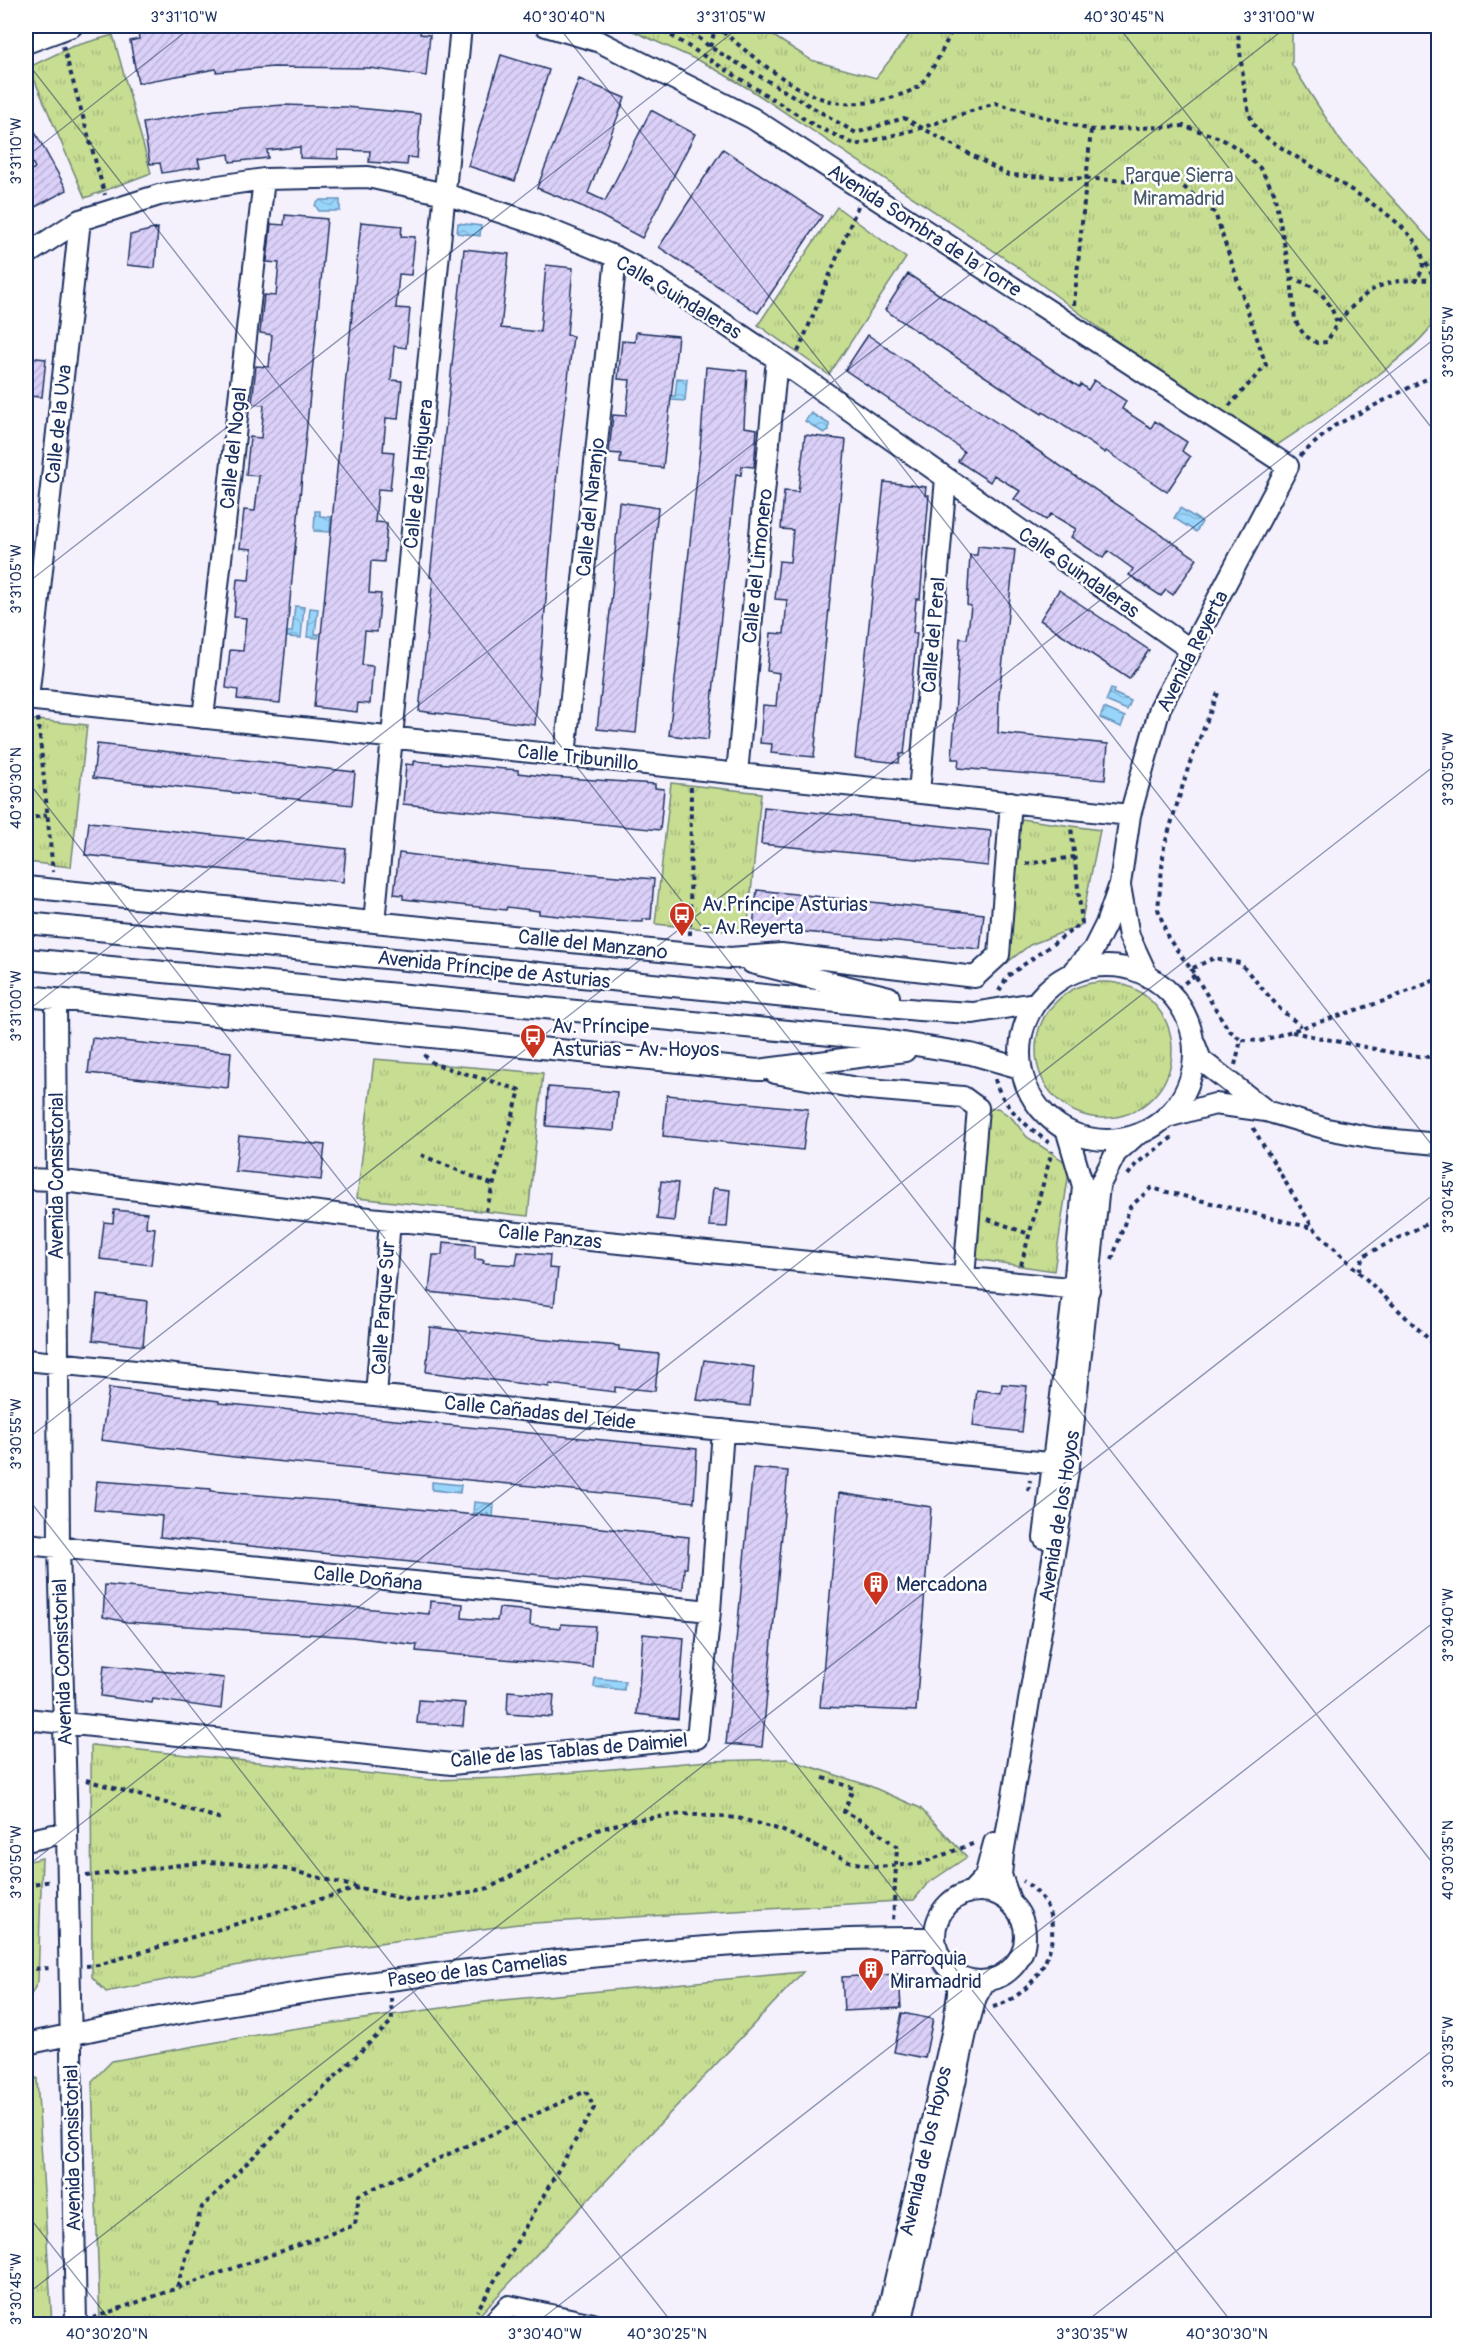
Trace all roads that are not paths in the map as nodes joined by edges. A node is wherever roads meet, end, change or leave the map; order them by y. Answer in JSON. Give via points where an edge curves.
{"nodes":[{"id":1,"x":461,"y":26,"type":"edge"},
{"id":2,"x":546,"y":26,"type":"edge"},
{"id":3,"x":65,"y":28,"type":"edge"},
{"id":4,"x":26,"y":43,"type":"edge"},
{"id":5,"x":264,"y":179,"type":"junction"},
{"id":6,"x":445,"y":194,"type":"junction"},
{"id":7,"x":80,"y":220,"type":"junction"},
{"id":8,"x":26,"y":255,"type":"edge"},
{"id":9,"x":616,"y":258,"type":"junction"},
{"id":10,"x":784,"y":364,"type":"junction"},
{"id":11,"x":1288,"y":466,"type":"joint"},
{"id":12,"x":946,"y":478,"type":"junction"},
{"id":13,"x":1191,"y":650,"type":"junction"},
{"id":14,"x":30,"y":699,"type":"edge"},
{"id":15,"x":203,"y":718,"type":"junction"},
{"id":16,"x":392,"y":737,"type":"junction"},
{"id":17,"x":565,"y":756,"type":"junction"},
{"id":18,"x":737,"y":774,"type":"junction"},
{"id":19,"x":920,"y":793,"type":"junction"},
{"id":20,"x":1011,"y":802,"type":"junction"},
{"id":21,"x":1130,"y":815,"type":"junction"},
{"id":22,"x":1120,"y":884,"type":"junction"},
{"id":23,"x":26,"y":887,"type":"edge"},
{"id":24,"x":374,"y":922,"type":"junction"},
{"id":25,"x":26,"y":923,"type":"edge"},
{"id":26,"x":730,"y":958,"type":"junction"},
{"id":27,"x":26,"y":959,"type":"edge"},
{"id":28,"x":1074,"y":970,"type":"junction"},
{"id":29,"x":1148,"y":977,"type":"junction"},
{"id":30,"x":26,"y":996,"type":"edge"},
{"id":31,"x":57,"y":999,"type":"junction"},
{"id":32,"x":1035,"y":1003,"type":"junction"},
{"id":33,"x":962,"y":1012,"type":"junction"},
{"id":34,"x":1193,"y":1041,"type":"junction"},
{"id":35,"x":926,"y":1048,"type":"junction"},
{"id":36,"x":1020,"y":1068,"type":"junction"},
{"id":37,"x":758,"y":1070,"type":"junction"},
{"id":38,"x":1266,"y":1111,"type":"junction"},
{"id":39,"x":1167,"y":1117,"type":"junction"},
{"id":40,"x":1067,"y":1132,"type":"junction"},
{"id":41,"x":1134,"y":1137,"type":"junction"},
{"id":42,"x":1438,"y":1144,"type":"edge"},
{"id":43,"x":26,"y":1179,"type":"edge"},
{"id":44,"x":56,"y":1180,"type":"junction"},
{"id":45,"x":390,"y":1220,"type":"junction"},
{"id":46,"x":964,"y":1277,"type":"junction"},
{"id":47,"x":1082,"y":1288,"type":"junction"},
{"id":48,"x":26,"y":1360,"type":"edge"},
{"id":49,"x":57,"y":1363,"type":"junction"},
{"id":50,"x":376,"y":1395,"type":"junction"},
{"id":51,"x":723,"y":1430,"type":"junction"},
{"id":52,"x":1062,"y":1465,"type":"junction"},
{"id":53,"x":26,"y":1544,"type":"edge"},
{"id":54,"x":58,"y":1548,"type":"junction"},
{"id":55,"x":710,"y":1611,"type":"junction"},
{"id":56,"x":26,"y":1719,"type":"edge"},
{"id":57,"x":64,"y":1723,"type":"junction"},
{"id":58,"x":67,"y":1832,"type":"junction"},
{"id":59,"x":26,"y":1841,"type":"edge"},
{"id":60,"x":972,"y":1891,"type":"junction"},
{"id":61,"x":1011,"y":1903,"type":"junction"},
{"id":62,"x":934,"y":1938,"type":"junction"},
{"id":63,"x":958,"y":1976,"type":"junction"},
{"id":64,"x":985,"y":1982,"type":"junction"},
{"id":65,"x":69,"y":2034,"type":"junction"},
{"id":66,"x":26,"y":2044,"type":"edge"},
{"id":67,"x":76,"y":2324,"type":"edge"},
{"id":68,"x":492,"y":2325,"type":"edge"},
{"id":69,"x":593,"y":2325,"type":"edge"},
{"id":70,"x":885,"y":2325,"type":"edge"},
{"id":71,"x":901,"y":2325,"type":"edge"}],
"edges":[{"from":1,"to":6,"type":"street","name":"Calle de la Higuera"},
{"from":2,"to":11,"type":"street","name":"Avenida Sombra de la Torre","via":[[600,42],[752,118]]},
{"from":3,"to":4,"type":"street"},
{"from":5,"to":6,"type":"street","name":"Calle Guindaleras","via":[[368,177]]},
{"from":5,"to":7,"type":"street","name":"Calle Guindaleras","via":[[159,195]]},
{"from":5,"to":15,"type":"street","name":"Calle del Nogal"},
{"from":6,"to":9,"type":"street","name":"Calle Guindaleras","via":[[533,223]]},
{"from":6,"to":16,"type":"street","name":"Calle de la Higuera"},
{"from":7,"to":8,"type":"street","name":"Calle Guindaleras"},
{"from":7,"to":14,"type":"street","name":"Calle de la Uva"},
{"from":9,"to":10,"type":"street","name":"Calle Guindaleras","via":[[654,277]]},
{"from":9,"to":17,"type":"street","name":"Calle del Naranjo"},
{"from":10,"to":12,"type":"street","name":"Calle Guindaleras"},
{"from":10,"to":18,"type":"street","name":"Calle del Limonero"},
{"from":11,"to":13,"type":"street","name":"Avenida Reyerta"},
{"from":12,"to":13,"type":"street","name":"Calle Guindaleras"},
{"from":12,"to":19,"type":"street","name":"Calle del Peral"},
{"from":13,"to":21,"type":"street","name":"Avenida Reyerta","via":[[1160,708]]},
{"from":14,"to":15,"type":"street","name":"Calle Tribunillo"},
{"from":15,"to":16,"type":"street","name":"Calle Tribunillo"},
{"from":16,"to":17,"type":"street","name":"Calle Tribunillo"},
{"from":16,"to":24,"type":"street","name":"Calle de la Higuera"},
{"from":17,"to":18,"type":"street","name":"Calle Tribunillo"},
{"from":18,"to":19,"type":"street","name":"Calle Tribunillo"},
{"from":19,"to":20,"type":"street","name":"Calle Tribunillo"},
{"from":20,"to":21,"type":"street","name":"Calle Tribunillo"},
{"from":20,"to":26,"type":"street","name":"Calle del Manzano","via":[[999,955],[975,977],[781,954]]},
{"from":21,"to":22,"type":"street","name":"Avenida Reyerta"},
{"from":22,"to":28,"type":"street","name":"Avenida Reyerta","via":[[1093,950]]},
{"from":22,"to":29,"type":"street","name":"Avenida Reyerta","via":[[1129,936]]},
{"from":23,"to":24,"type":"street","name":"Calle del Manzano"},
{"from":24,"to":26,"type":"street","name":"Calle del Manzano"},
{"from":25,"to":33,"type":"street","name":"Avenida Príncipe de Asturias"},
{"from":26,"to":33,"type":"street","name":"Avenida Príncipe de Asturias"},
{"from":27,"to":35,"type":"street","name":"Avenida Príncipe de Asturias","via":[[884,1040]]},
{"from":28,"to":29,"type":"street","via":[[1109,963]]},
{"from":28,"to":32,"type":"street"},
{"from":29,"to":34,"type":"street","via":[[1170,993],[1185,1015]]},
{"from":30,"to":31,"type":"street","name":"Avenida Príncipe de Asturias"},
{"from":31,"to":37,"type":"street","name":"Avenida Príncipe de Asturias"},
{"from":31,"to":44,"type":"street","name":"Avenida Consistorial"},
{"from":32,"to":33,"type":"street","name":"Avenida Príncipe de Asturias","via":[[997,1011]]},
{"from":32,"to":36,"type":"street","via":[[1024,1023]]},
{"from":34,"to":38,"type":"street","via":[[1201,1059]]},
{"from":34,"to":39,"type":"street","via":[[1193,1068],[1184,1095]]},
{"from":35,"to":36,"type":"street","name":"Avenida Príncipe de Asturias","via":[[971,1054]]},
{"from":35,"to":37,"type":"street","name":"Avenida Príncipe de Asturias"},
{"from":36,"to":40,"type":"street","via":[[1029,1094],[1045,1116]]},
{"from":37,"to":46,"type":"street","name":"Avenida Príncipe de Asturias","via":[[856,1089],[963,1097],[978,1108]]},
{"from":38,"to":39,"type":"street","via":[[1215,1104]]},
{"from":38,"to":42,"type":"street","via":[[1327,1129]]},
{"from":39,"to":41,"type":"street"},
{"from":40,"to":41,"type":"street","via":[[1111,1141]]},
{"from":40,"to":47,"type":"street","name":"Avenida de los Hoyos","via":[[1083,1186]]},
{"from":41,"to":47,"type":"street","name":"Avenida de los Hoyos","via":[[1116,1153],[1099,1186]]},
{"from":43,"to":44,"type":"street","name":"Calle Panzas"},
{"from":44,"to":45,"type":"street","name":"Calle Panzas"},
{"from":44,"to":49,"type":"street","name":"Avenida Consistorial"},
{"from":45,"to":46,"type":"street","name":"Calle Panzas"},
{"from":45,"to":50,"type":"street","name":"Calle Parque Sur"},
{"from":46,"to":47,"type":"street","name":"Calle Panzas"},
{"from":47,"to":52,"type":"street","name":"Avenida de los Hoyos"},
{"from":48,"to":49,"type":"street","name":"Calle Cañadas del Teide"},
{"from":49,"to":50,"type":"street","name":"Calle Cañadas del Teide"},
{"from":49,"to":54,"type":"street","name":"Avenida Consistorial"},
{"from":50,"to":51,"type":"street","name":"Calle Cañadas del Teide"},
{"from":51,"to":52,"type":"street","name":"Calle Cañadas del Teide"},
{"from":51,"to":55,"type":"street","name":"Calle de las Tablas de Daimiel"},
{"from":52,"to":60,"type":"street","name":"Avenida de los Hoyos","via":[[994,1844],[986,1877]]},
{"from":52,"to":61,"type":"street","name":"Avenida de los Hoyos","via":[[1004,1845],[1001,1875]]},
{"from":53,"to":54,"type":"street","name":"Calle Doñana"},
{"from":54,"to":55,"type":"street","name":"Calle Doñana"},
{"from":54,"to":57,"type":"street","name":"Avenida Consistorial"},
{"from":55,"to":57,"type":"street","name":"Calle de las Tablas de Daimiel","via":[[697,1738],[452,1764]]},
{"from":56,"to":57,"type":"street","name":"Calle de las Tablas de Daimiel"},
{"from":57,"to":58,"type":"street","name":"Avenida Consistorial"},
{"from":58,"to":59,"type":"street"},
{"from":58,"to":65,"type":"street","name":"Avenida Consistorial"},
{"from":60,"to":61,"type":"street","via":[[993,1892]]},
{"from":60,"to":62,"type":"street","via":[[956,1896],[944,1907],[936,1922]]},
{"from":61,"to":64,"type":"street","via":[[1025,1929],[1020,1958],[1005,1973]]},
{"from":62,"to":63,"type":"street","via":[[937,1953]]},
{"from":62,"to":65,"type":"street","name":"Paseo de las Camelias","via":[[684,1949],[513,1964],[255,1998]]},
{"from":63,"to":64,"type":"street"},
{"from":63,"to":70,"type":"street","name":"Avenida de los Hoyos","via":[[953,2029]]},
{"from":64,"to":71,"type":"street","name":"Avenida de los Hoyos","via":[[976,1997],[966,2033]]},
{"from":65,"to":66,"type":"street","name":"Paseo de las Camelias"},
{"from":65,"to":67,"type":"street","name":"Avenida Consistorial"},
{"from":68,"to":69,"type":"street","via":[[509,2306]]}]}
